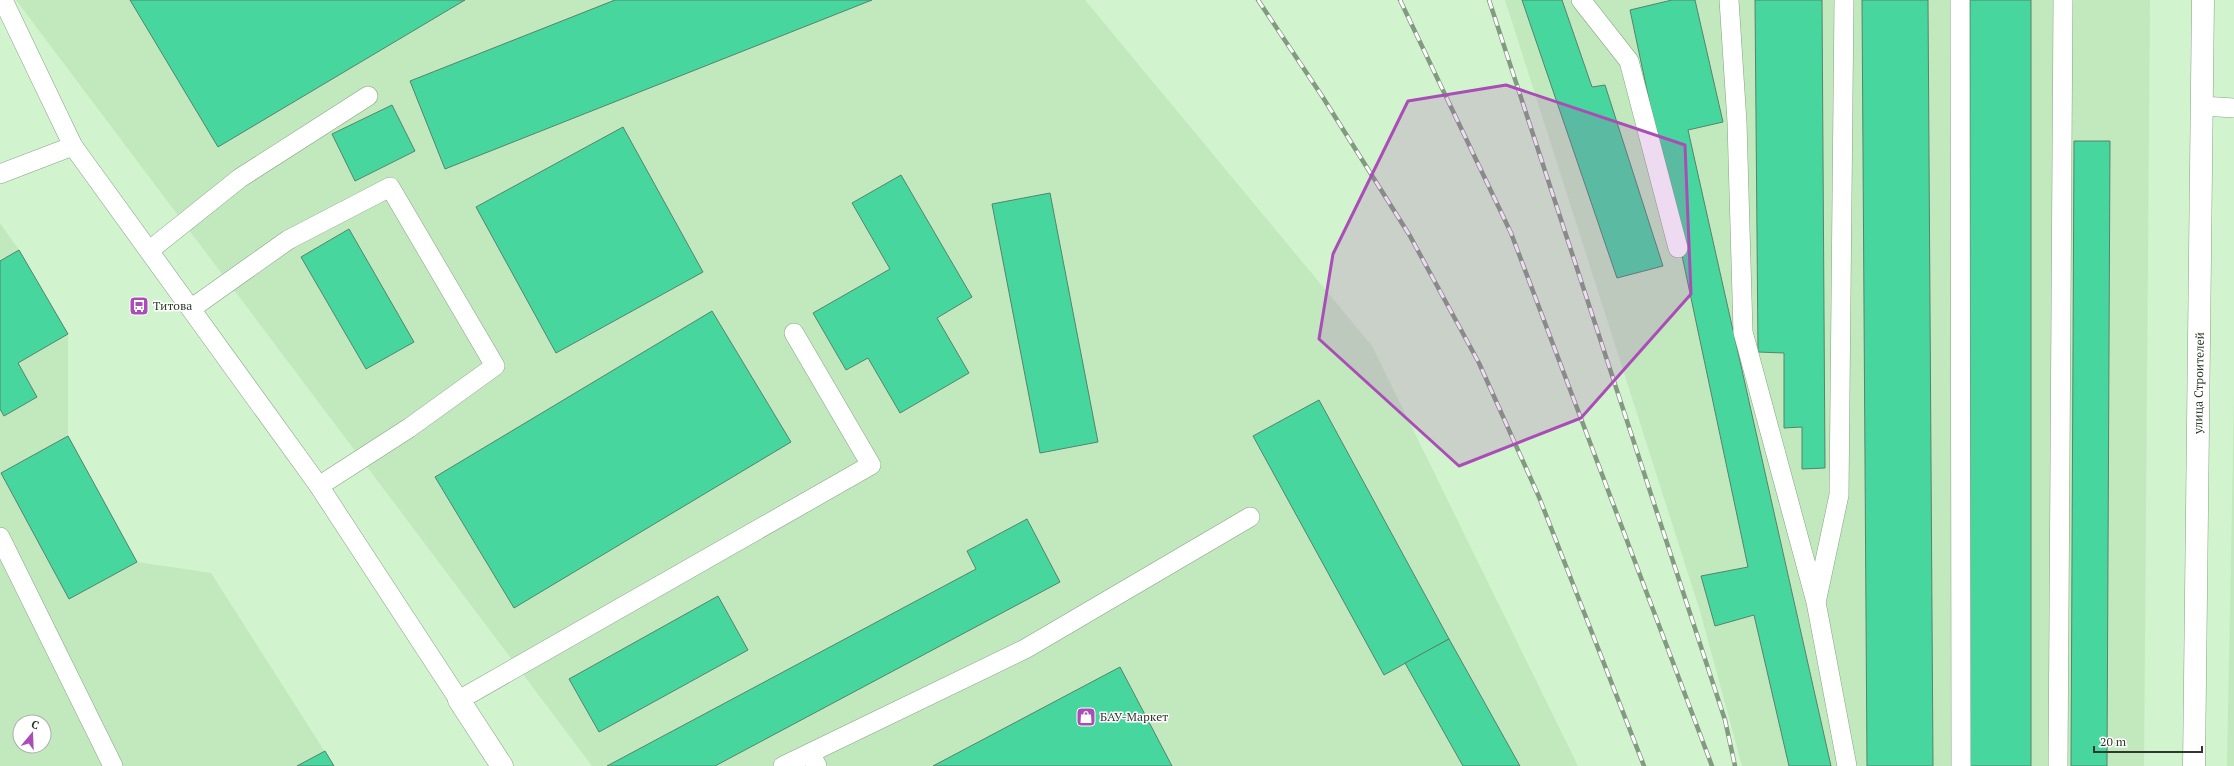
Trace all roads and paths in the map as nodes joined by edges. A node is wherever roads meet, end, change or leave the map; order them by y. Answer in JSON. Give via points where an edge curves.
{"nodes":[{"id":1,"x":3,"y":0,"type":"edge"},
{"id":2,"x":1729,"y":0,"type":"edge"},
{"id":3,"x":1844,"y":0,"type":"edge"},
{"id":4,"x":1960,"y":0,"type":"edge"},
{"id":5,"x":2063,"y":0,"type":"edge"},
{"id":6,"x":2203,"y":0,"type":"edge"},
{"id":7,"x":1589,"y":2,"type":"edge"},
{"id":8,"x":368,"y":96,"type":"dead end"},
{"id":9,"x":2202,"y":106,"type":"junction"},
{"id":10,"x":2234,"y":108,"type":"edge"},
{"id":11,"x":73,"y":146,"type":"junction"},
{"id":12,"x":0,"y":174,"type":"edge"},
{"id":13,"x":1678,"y":248,"type":"dead end"},
{"id":14,"x":150,"y":250,"type":"junction"},
{"id":15,"x":192,"y":308,"type":"junction"},
{"id":16,"x":794,"y":333,"type":"dead end"},
{"id":17,"x":319,"y":486,"type":"junction"},
{"id":18,"x":1250,"y":517,"type":"dead end"},
{"id":19,"x":0,"y":537,"type":"edge"},
{"id":20,"x":1816,"y":602,"type":"junction"},
{"id":21,"x":459,"y":700,"type":"junction"},
{"id":22,"x":813,"y":759,"type":"edge"},
{"id":23,"x":113,"y":766,"type":"edge"},
{"id":24,"x":502,"y":766,"type":"edge"},
{"id":25,"x":783,"y":766,"type":"edge"},
{"id":26,"x":1847,"y":766,"type":"edge"},
{"id":27,"x":1961,"y":766,"type":"edge"},
{"id":28,"x":2058,"y":766,"type":"edge"},
{"id":29,"x":2194,"y":766,"type":"edge"}],
"edges":[{"from":1,"to":11,"type":"lane"},
{"from":2,"to":20,"type":"lane","via":[[1743,332]]},
{"from":3,"to":20,"type":"lane","via":[[1840,495]]},
{"from":4,"to":27,"type":"lane"},
{"from":5,"to":28,"type":"lane"},
{"from":6,"to":9,"type":"main road","name":"улица Строителей"},
{"from":7,"to":13,"type":"lane","via":[[1629,61]]},
{"from":8,"to":14,"type":"lane","via":[[240,178]]},
{"from":9,"to":10,"type":"lane"},
{"from":9,"to":29,"type":"main road","name":"улица Строителей"},
{"from":11,"to":12,"type":"lane"},
{"from":11,"to":14,"type":"lane"},
{"from":14,"to":15,"type":"lane"},
{"from":15,"to":17,"type":"lane"},
{"from":15,"to":17,"type":"lane","via":[[288,240],[390,187],[494,366],[409,428]]},
{"from":16,"to":21,"type":"lane","via":[[871,465]]},
{"from":17,"to":21,"type":"lane"},
{"from":18,"to":22,"type":"lane","via":[[1025,649]]},
{"from":19,"to":23,"type":"lane"},
{"from":20,"to":26,"type":"lane"},
{"from":21,"to":24,"type":"main road"},
{"from":22,"to":25,"type":"lane"}]}
